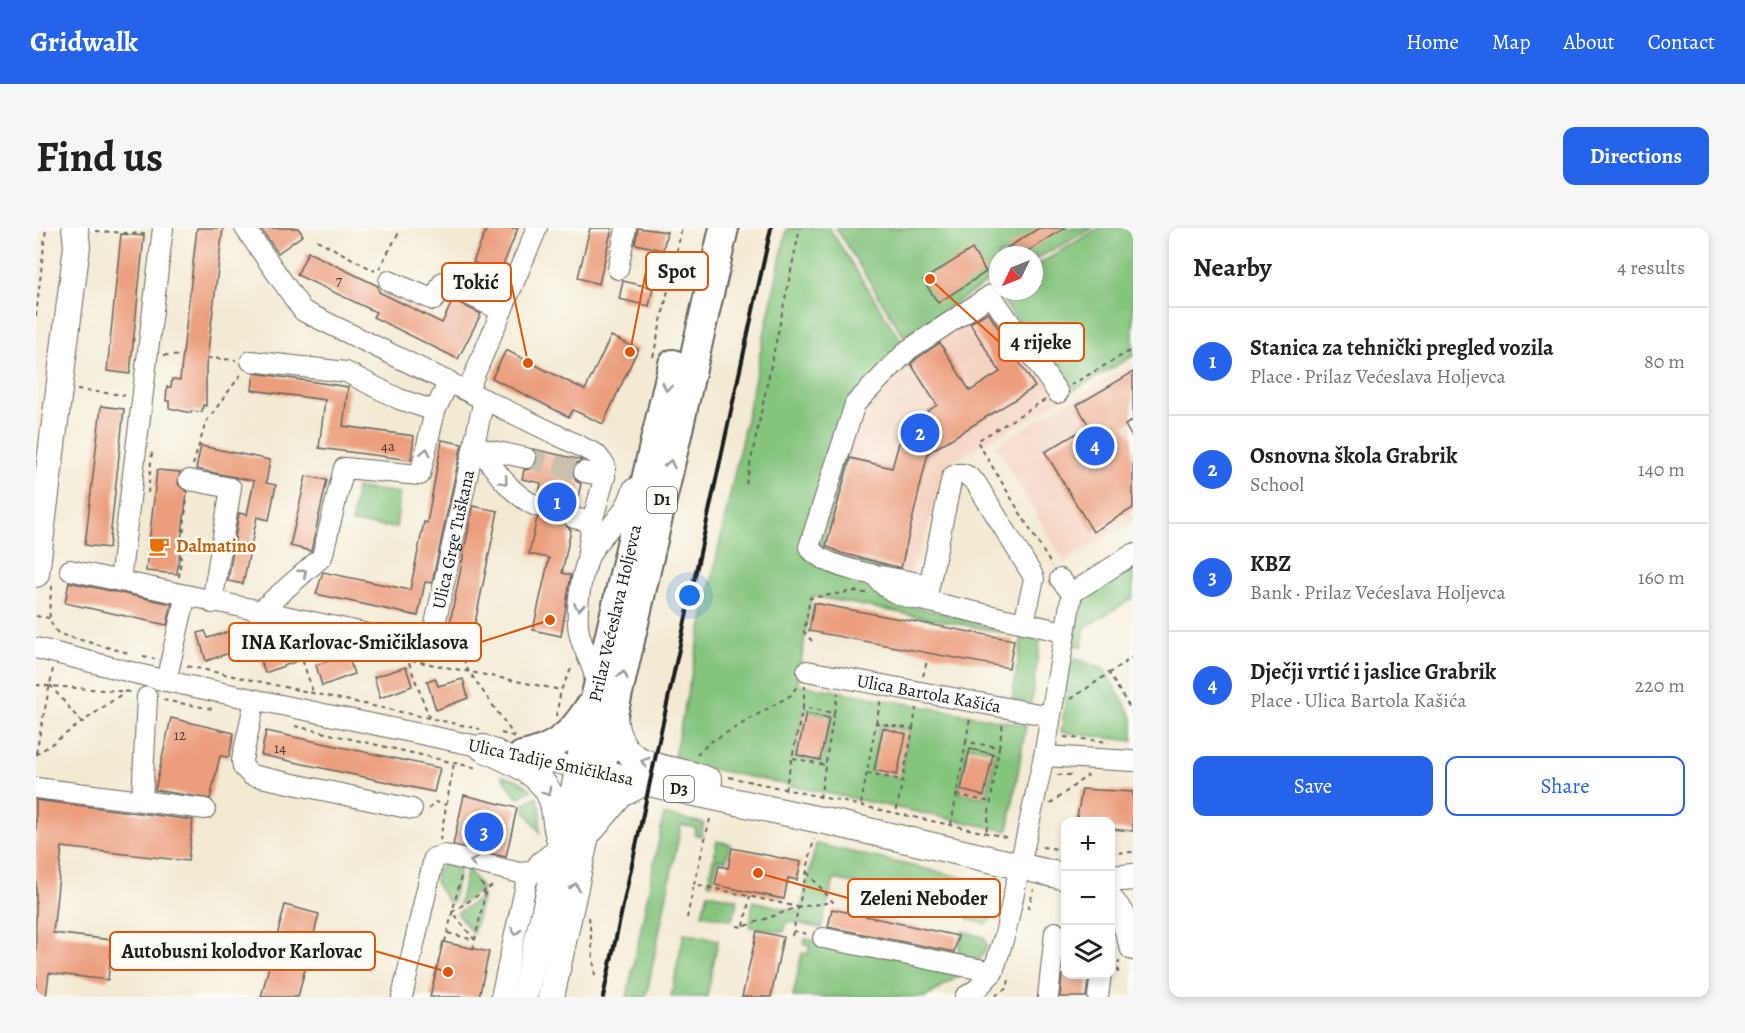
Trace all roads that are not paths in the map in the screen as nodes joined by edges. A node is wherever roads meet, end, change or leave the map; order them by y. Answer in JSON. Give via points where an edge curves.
{"nodes":[{"id":1,"x":163,"y":228,"type":"edge"},
{"id":2,"x":245,"y":228,"type":"edge"},
{"id":3,"x":537,"y":228,"type":"edge"},
{"id":4,"x":626,"y":228,"type":"edge"},
{"id":5,"x":705,"y":228,"type":"edge"},
{"id":6,"x":724,"y":228,"type":"edge"},
{"id":7,"x":85,"y":230,"type":"edge"},
{"id":8,"x":618,"y":269,"type":"dead end"},
{"id":9,"x":389,"y":281,"type":"dead end"},
{"id":10,"x":502,"y":311,"type":"junction"},
{"id":11,"x":251,"y":361,"type":"road end"},
{"id":12,"x":449,"y":381,"type":"junction"},
{"id":13,"x":1058,"y":393,"type":"road end"},
{"id":14,"x":476,"y":394,"type":"junction"},
{"id":15,"x":435,"y":411,"type":"junction"},
{"id":16,"x":477,"y":448,"type":"junction"},
{"id":17,"x":526,"y":458,"type":"tunnel mouth"},
{"id":18,"x":648,"y":464,"type":"junction"},
{"id":19,"x":584,"y":472,"type":"tunnel mouth"},
{"id":20,"x":605,"y":476,"type":"junction"},
{"id":21,"x":189,"y":480,"type":"road end"},
{"id":22,"x":536,"y":506,"type":"tunnel mouth"},
{"id":23,"x":1133,"y":554,"type":"edge"},
{"id":24,"x":586,"y":566,"type":"junction"},
{"id":25,"x":70,"y":570,"type":"dead end"},
{"id":26,"x":36,"y":574,"type":"edge"},
{"id":27,"x":120,"y":581,"type":"junction"},
{"id":28,"x":928,"y":593,"type":"junction"},
{"id":29,"x":182,"y":594,"type":"junction"},
{"id":30,"x":212,"y":603,"type":"junction"},
{"id":31,"x":259,"y":612,"type":"junction"},
{"id":32,"x":1024,"y":622,"type":"junction"},
{"id":33,"x":1064,"y":632,"type":"junction"},
{"id":34,"x":36,"y":648,"type":"edge"},
{"id":35,"x":168,"y":671,"type":"junction"},
{"id":36,"x":807,"y":671,"type":"road end"},
{"id":37,"x":147,"y":697,"type":"road end"},
{"id":38,"x":255,"y":700,"type":"junction"},
{"id":39,"x":602,"y":700,"type":"junction"},
{"id":40,"x":1050,"y":716,"type":"junction"},
{"id":41,"x":486,"y":744,"type":"junction"},
{"id":42,"x":518,"y":746,"type":"junction"},
{"id":43,"x":1044,"y":756,"type":"junction"},
{"id":44,"x":1133,"y":761,"type":"edge"},
{"id":45,"x":589,"y":770,"type":"junction"},
{"id":46,"x":645,"y":782,"type":"junction"},
{"id":47,"x":36,"y":788,"type":"edge"},
{"id":48,"x":142,"y":801,"type":"junction"},
{"id":49,"x":757,"y":806,"type":"junction"},
{"id":50,"x":205,"y":809,"type":"dead end"},
{"id":51,"x":412,"y":809,"type":"road end"},
{"id":52,"x":573,"y":843,"type":"junction"},
{"id":53,"x":1021,"y":867,"type":"junction"},
{"id":54,"x":531,"y":872,"type":"junction"},
{"id":55,"x":1061,"y":876,"type":"edge"},
{"id":56,"x":1133,"y":877,"type":"edge"},
{"id":57,"x":1115,"y":879,"type":"edge"},
{"id":58,"x":1133,"y":898,"type":"edge"},
{"id":59,"x":1115,"y":906,"type":"edge"},
{"id":60,"x":1133,"y":910,"type":"edge"},
{"id":61,"x":1055,"y":932,"type":"dead end"},
{"id":62,"x":823,"y":938,"type":"dead end"},
{"id":63,"x":1133,"y":940,"type":"edge"},
{"id":64,"x":993,"y":972,"type":"junction"},
{"id":65,"x":1100,"y":979,"type":"edge"},
{"id":66,"x":402,"y":997,"type":"edge"},
{"id":67,"x":501,"y":997,"type":"edge"},
{"id":68,"x":524,"y":997,"type":"edge"},
{"id":69,"x":551,"y":997,"type":"edge"},
{"id":70,"x":964,"y":997,"type":"edge"},
{"id":71,"x":1048,"y":997,"type":"edge"},
{"id":72,"x":1098,"y":997,"type":"edge"}],
"edges":[{"from":1,"to":27,"type":"street"},
{"from":2,"to":12,"type":"street","via":[[303,311]]},
{"from":3,"to":10,"type":"street","name":"Ulica Grge Tuškana"},
{"from":4,"to":8,"type":"street"},
{"from":5,"to":18,"type":"highway","name":"Prilaz Većeslava Holjevca","number":"D1","one_way":true},
{"from":39,"to":6,"type":"highway","name":"Prilaz Većeslava Holjevca","number":"D1","one_way":true},
{"from":7,"to":26,"type":"main road","via":[[76,246]]},
{"from":9,"to":10,"type":"street","via":[[434,300],[443,282]]},
{"from":10,"to":14,"type":"street","name":"Ulica Grge Tuškana"},
{"from":11,"to":15,"type":"street","via":[[345,372],[399,399]]},
{"from":12,"to":14,"type":"street"},
{"from":12,"to":15,"type":"street"},
{"from":13,"to":28,"type":"street","via":[[991,295],[908,350],[855,404],[809,547],[815,556],[876,577],[888,576]]},
{"from":14,"to":16,"type":"street","name":"Ulica Grge Tuškana"},
{"from":14,"to":20,"type":"street","via":[[589,449],[605,465]]},
{"from":31,"to":15,"type":"street","one_way":true,"via":[[322,557],[344,468],[420,475]]},
{"from":16,"to":17,"type":"street"},
{"from":16,"to":22,"type":"street","one_way":true,"via":[[522,500]]},
{"from":16,"to":31,"type":"street","name":"Ulica Grge Tuškana","via":[[430,647]]},
{"from":18,"to":24,"type":"street","via":[[634,483],[627,508],[590,554]]},
{"from":18,"to":39,"type":"highway","name":"Prilaz Većeslava Holjevca","number":"D1"},
{"from":19,"to":20,"type":"street"},
{"from":20,"to":24,"type":"street","via":[[583,520]]},
{"from":21,"to":30,"type":"street","via":[[231,488]]},
{"from":23,"to":33,"type":"street","via":[[1066,586]]},
{"from":24,"to":39,"type":"street","one_way":true,"via":[[577,619]]},
{"from":25,"to":27,"type":"street","name":"Ulica Grge Tuškana"},
{"from":27,"to":29,"type":"street","name":"Ulica Grge Tuškana"},
{"from":28,"to":32,"type":"street"},
{"from":28,"to":32,"type":"street","via":[[952,477],[962,473],[976,483],[1032,574]]},
{"from":29,"to":30,"type":"street","name":"Ulica Grge Tuškana"},
{"from":29,"to":35,"type":"street"},
{"from":30,"to":31,"type":"street","name":"Ulica Grge Tuškana"},
{"from":32,"to":33,"type":"street"},
{"from":33,"to":40,"type":"street"},
{"from":34,"to":35,"type":"street","name":"Ulica Tadije Smičiklasa"},
{"from":35,"to":38,"type":"street","name":"Ulica Tadije Smičiklasa"},
{"from":36,"to":40,"type":"street","name":"Ulica Bartola Kašića"},
{"from":37,"to":48,"type":"street"},
{"from":38,"to":41,"type":"street","name":"Ulica Tadije Smičiklasa"},
{"from":38,"to":51,"type":"street","via":[[242,760],[251,775]]},
{"from":39,"to":42,"type":"highway","via":[[561,742],[545,750]]},
{"from":39,"to":45,"type":"highway","name":"Prilaz Većeslava Holjevca","number":"D1"},
{"from":49,"to":39,"type":"main road","one_way":true,"via":[[705,779],[633,758],[618,740]]},
{"from":40,"to":43,"type":"street"},
{"from":41,"to":42,"type":"street","name":"Ulica Tadije Smičiklasa"},
{"from":41,"to":52,"type":"main road","one_way":true,"via":[[542,783],[552,801],[554,822]]},
{"from":42,"to":45,"type":"street","name":"Ulica Tadije Smičiklasa"},
{"from":43,"to":44,"type":"street"},
{"from":43,"to":53,"type":"street"},
{"from":45,"to":46,"type":"main road","name":"Ulica Tadije Smičiklasa","number":"D3"},
{"from":45,"to":52,"type":"main road","name":"Prilaz Većeslava Holjevca","number":"D1"},
{"from":46,"to":49,"type":"main road","name":"Ulica Tadije Smičiklasa","number":"D3"},
{"from":46,"to":52,"type":"main road","via":[[631,787],[614,801]]},
{"from":47,"to":48,"type":"street"},
{"from":48,"to":50,"type":"street"},
{"from":49,"to":53,"type":"main road","name":"Ulica Tadije Smičiklasa","number":"D3"},
{"from":52,"to":54,"type":"street"},
{"from":52,"to":68,"type":"main road","name":"Prilaz Većeslava Holjevca","number":"D1"},
{"from":69,"to":52,"type":"main road","name":"Prilaz Većeslava Holjevca","number":"D1","one_way":true},
{"from":53,"to":55,"type":"main road","name":"Ulica Tadije Smičiklasa","number":"D3"},
{"from":53,"to":64,"type":"street"},
{"from":54,"to":66,"type":"street","one_way":true,"via":[[438,855],[430,867]]},
{"from":54,"to":67,"type":"street","one_way":true},
{"from":56,"to":57,"type":"main road"},
{"from":58,"to":60,"type":"main road"},
{"from":59,"to":63,"type":"main road"},
{"from":61,"to":71,"type":"street"},
{"from":62,"to":64,"type":"street"},
{"from":64,"to":70,"type":"street"},
{"from":65,"to":72,"type":"street"}]}
